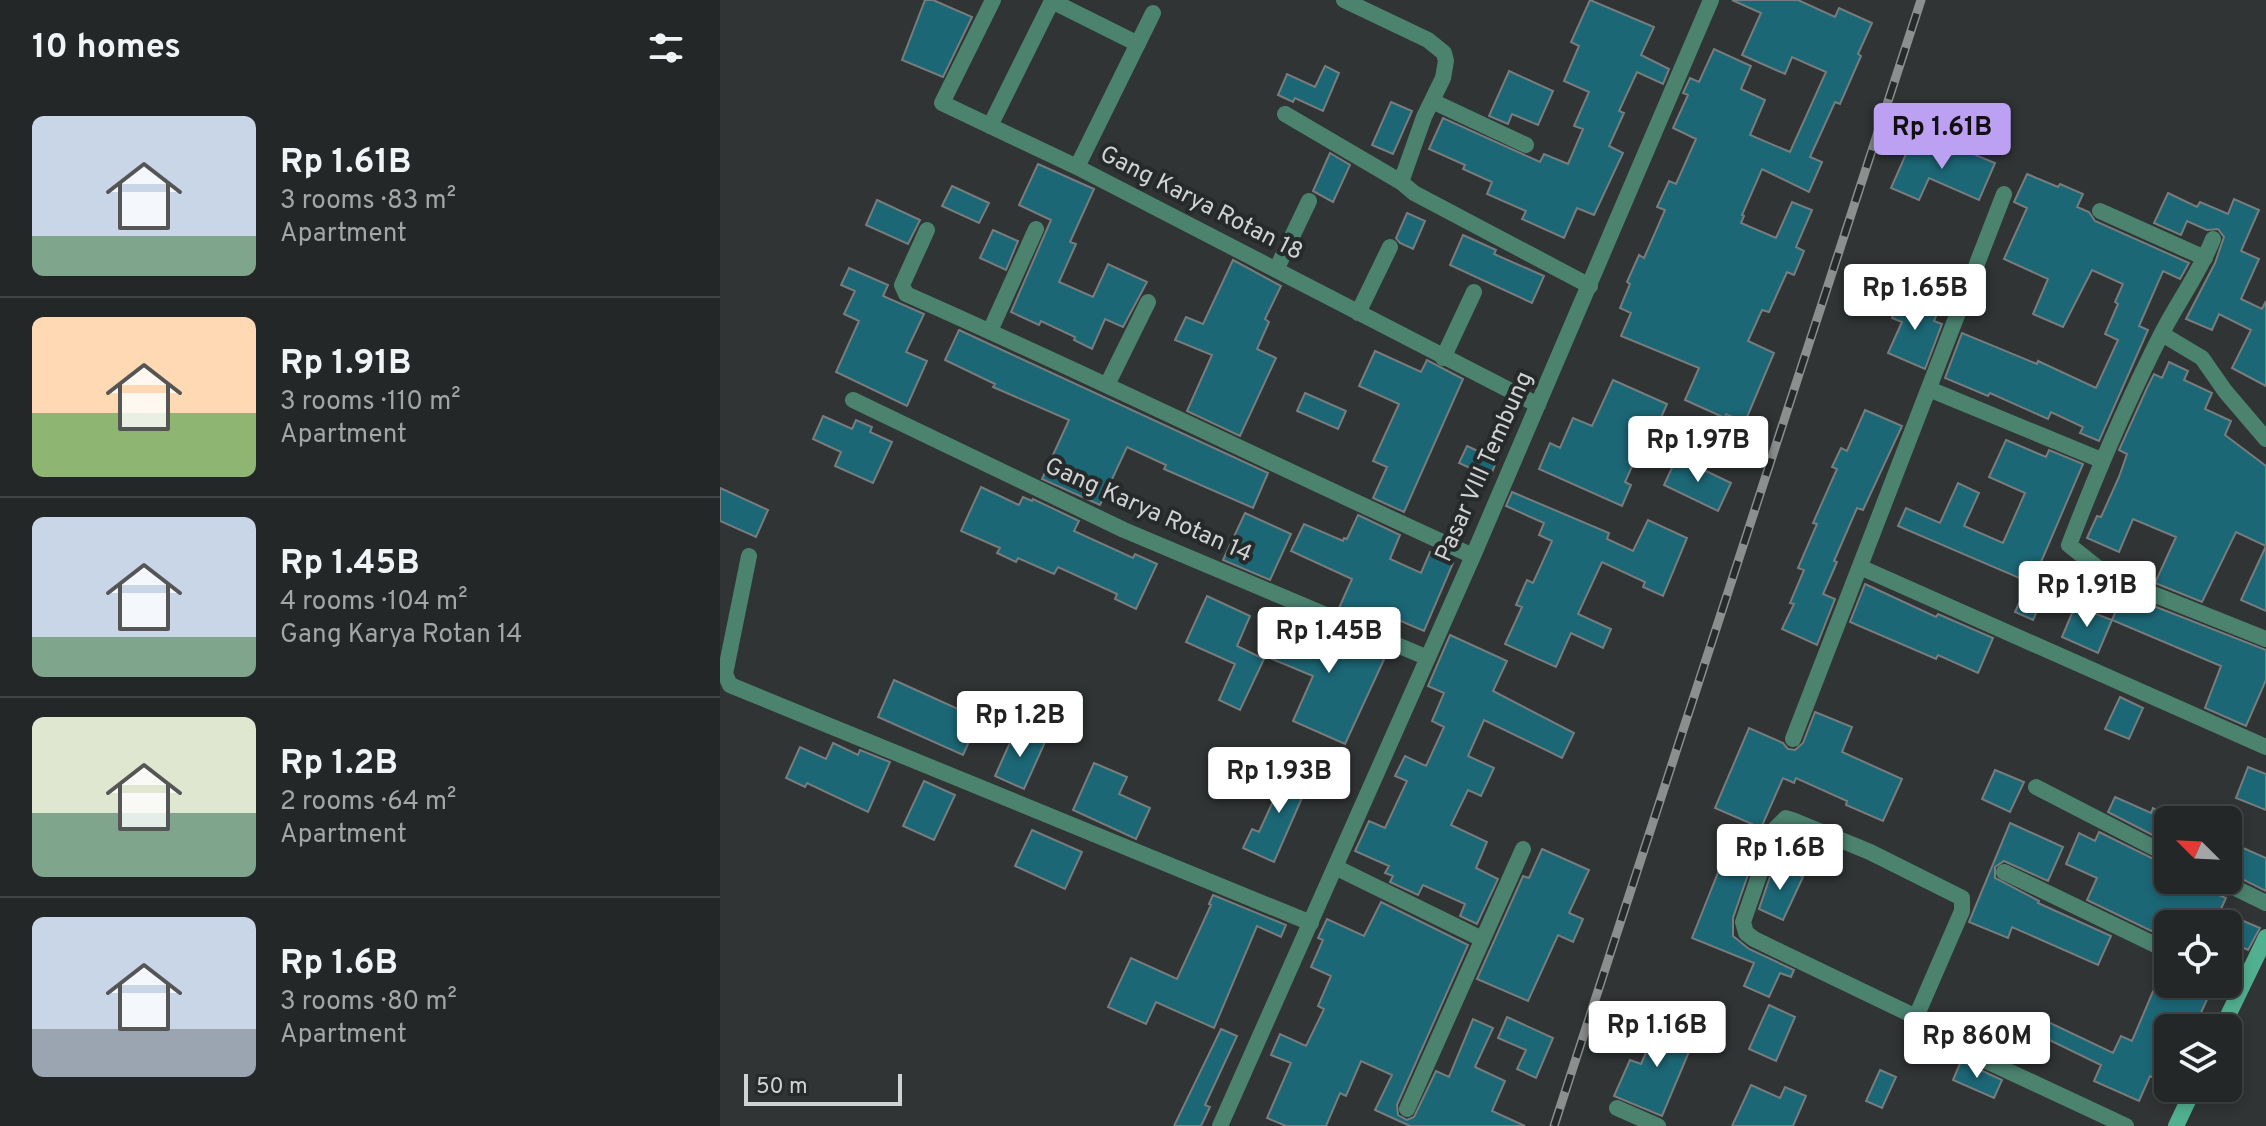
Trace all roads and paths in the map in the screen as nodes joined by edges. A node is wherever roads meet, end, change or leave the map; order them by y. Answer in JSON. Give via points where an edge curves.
{"nodes":[{"id":1,"x":993,"y":0,"type":"edge"},
{"id":2,"x":1344,"y":0,"type":"edge"},
{"id":3,"x":1711,"y":0,"type":"edge"},
{"id":4,"x":1153,"y":13,"type":"dead end"},
{"id":5,"x":1138,"y":44,"type":"junction"},
{"id":6,"x":1432,"y":101,"type":"junction"},
{"id":7,"x":1285,"y":114,"type":"dead end"},
{"id":8,"x":990,"y":126,"type":"junction"},
{"id":9,"x":1526,"y":145,"type":"dead end"},
{"id":10,"x":1077,"y":167,"type":"junction"},
{"id":11,"x":1401,"y":182,"type":"junction"},
{"id":12,"x":2004,"y":194,"type":"dead end"},
{"id":13,"x":1309,"y":201,"type":"dead end"},
{"id":14,"x":2100,"y":211,"type":"dead end"},
{"id":15,"x":1036,"y":229,"type":"dead end"},
{"id":16,"x":927,"y":230,"type":"dead end"},
{"id":17,"x":2213,"y":239,"type":"dead end"},
{"id":18,"x":1390,"y":247,"type":"dead end"},
{"id":19,"x":2205,"y":258,"type":"junction"},
{"id":20,"x":1276,"y":270,"type":"junction"},
{"id":21,"x":1590,"y":286,"type":"junction"},
{"id":22,"x":1474,"y":292,"type":"dead end"},
{"id":23,"x":1148,"y":302,"type":"dead end"},
{"id":24,"x":1358,"y":313,"type":"junction"},
{"id":25,"x":990,"y":331,"type":"junction"},
{"id":26,"x":2162,"y":334,"type":"junction"},
{"id":27,"x":1443,"y":358,"type":"junction"},
{"id":28,"x":1107,"y":385,"type":"junction"},
{"id":29,"x":1929,"y":389,"type":"junction"},
{"id":30,"x":853,"y":400,"type":"dead end"},
{"id":31,"x":1538,"y":405,"type":"junction"},
{"id":32,"x":2266,"y":439,"type":"edge"},
{"id":33,"x":2101,"y":460,"type":"junction"},
{"id":34,"x":749,"y":556,"type":"dead end"},
{"id":35,"x":1473,"y":556,"type":"junction"},
{"id":36,"x":1860,"y":567,"type":"junction"},
{"id":37,"x":2266,"y":639,"type":"edge"},
{"id":38,"x":1428,"y":658,"type":"junction"},
{"id":39,"x":1793,"y":739,"type":"dead end"},
{"id":40,"x":2266,"y":747,"type":"edge"},
{"id":41,"x":2036,"y":787,"type":"dead end"},
{"id":42,"x":2154,"y":848,"type":"edge"},
{"id":43,"x":1523,"y":849,"type":"dead end"},
{"id":44,"x":1335,"y":867,"type":"junction"},
{"id":45,"x":2004,"y":872,"type":"dead end"},
{"id":46,"x":2242,"y":891,"type":"edge"},
{"id":47,"x":2266,"y":903,"type":"edge"},
{"id":48,"x":1311,"y":923,"type":"junction"},
{"id":49,"x":1482,"y":939,"type":"junction"},
{"id":50,"x":2265,"y":941,"type":"edge"},
{"id":51,"x":2154,"y":944,"type":"edge"},
{"id":52,"x":2242,"y":973,"type":"edge"},
{"id":53,"x":1916,"y":1017,"type":"junction"},
{"id":54,"x":2187,"y":1102,"type":"edge"},
{"id":55,"x":1617,"y":1108,"type":"dead end"},
{"id":56,"x":1407,"y":1109,"type":"dead end"},
{"id":57,"x":1220,"y":1126,"type":"edge"},
{"id":58,"x":1658,"y":1126,"type":"edge"},
{"id":59,"x":2126,"y":1126,"type":"edge"},
{"id":60,"x":2176,"y":1126,"type":"edge"}],
"edges":[{"from":1,"to":8,"type":"street","name":"Gang Karya Rotan 18","via":[[942,103]]},
{"from":2,"to":6,"type":"street","via":[[1444,53],[1443,78]]},
{"from":3,"to":21,"type":"street","name":"Pasar VIII Tembung"},
{"from":4,"to":5,"type":"street"},
{"from":5,"to":8,"type":"street","via":[[1052,1]]},
{"from":5,"to":10,"type":"street"},
{"from":6,"to":9,"type":"street"},
{"from":6,"to":11,"type":"street"},
{"from":7,"to":11,"type":"street"},
{"from":8,"to":10,"type":"street","name":"Gang Karya Rotan 18"},
{"from":10,"to":20,"type":"street","name":"Gang Karya Rotan 18"},
{"from":11,"to":21,"type":"street"},
{"from":12,"to":29,"type":"street"},
{"from":13,"to":20,"type":"street"},
{"from":14,"to":19,"type":"street"},
{"from":15,"to":25,"type":"street"},
{"from":16,"to":25,"type":"street","via":[[903,292]]},
{"from":17,"to":19,"type":"street"},
{"from":18,"to":24,"type":"street"},
{"from":19,"to":26,"type":"street"},
{"from":20,"to":24,"type":"street","name":"Gang Karya Rotan 18"},
{"from":21,"to":31,"type":"street","name":"Pasar VIII Tembung"},
{"from":22,"to":27,"type":"street"},
{"from":23,"to":28,"type":"street"},
{"from":24,"to":27,"type":"street","name":"Gang Karya Rotan 18"},
{"from":25,"to":28,"type":"street"},
{"from":26,"to":32,"type":"street","via":[[2202,358]]},
{"from":26,"to":33,"type":"street"},
{"from":27,"to":31,"type":"street","name":"Gang Karya Rotan 18"},
{"from":28,"to":35,"type":"street"},
{"from":29,"to":33,"type":"street"},
{"from":29,"to":36,"type":"street"},
{"from":30,"to":38,"type":"street","name":"Gang Karya Rotan 14","via":[[1124,530]]},
{"from":31,"to":35,"type":"street","name":"Pasar VIII Tembung"},
{"from":33,"to":37,"type":"street","via":[[2069,545],[2108,576]]},
{"from":34,"to":48,"type":"street","via":[[726,668],[730,685]]},
{"from":35,"to":38,"type":"street","name":"Pasar VIII Tembung"},
{"from":36,"to":39,"type":"street"},
{"from":36,"to":40,"type":"street"},
{"from":38,"to":44,"type":"street","name":"Pasar VIII Tembung"},
{"from":41,"to":42,"type":"street"},
{"from":43,"to":49,"type":"street"},
{"from":44,"to":48,"type":"street","name":"Pasar VIII Tembung"},
{"from":44,"to":49,"type":"street"},
{"from":45,"to":51,"type":"street"},
{"from":46,"to":47,"type":"street"},
{"from":48,"to":57,"type":"street","name":"Pasar VIII Tembung"},
{"from":49,"to":56,"type":"street"},
{"from":50,"to":52,"type":"street"},
{"from":53,"to":53,"type":"street","via":[[1962,911],[1962,898],[1870,852],[1792,820],[1780,821],[1743,922],[1746,933]]},
{"from":53,"to":59,"type":"street","via":[[1935,1037]]},
{"from":54,"to":60,"type":"street"},
{"from":55,"to":58,"type":"street"}]}
